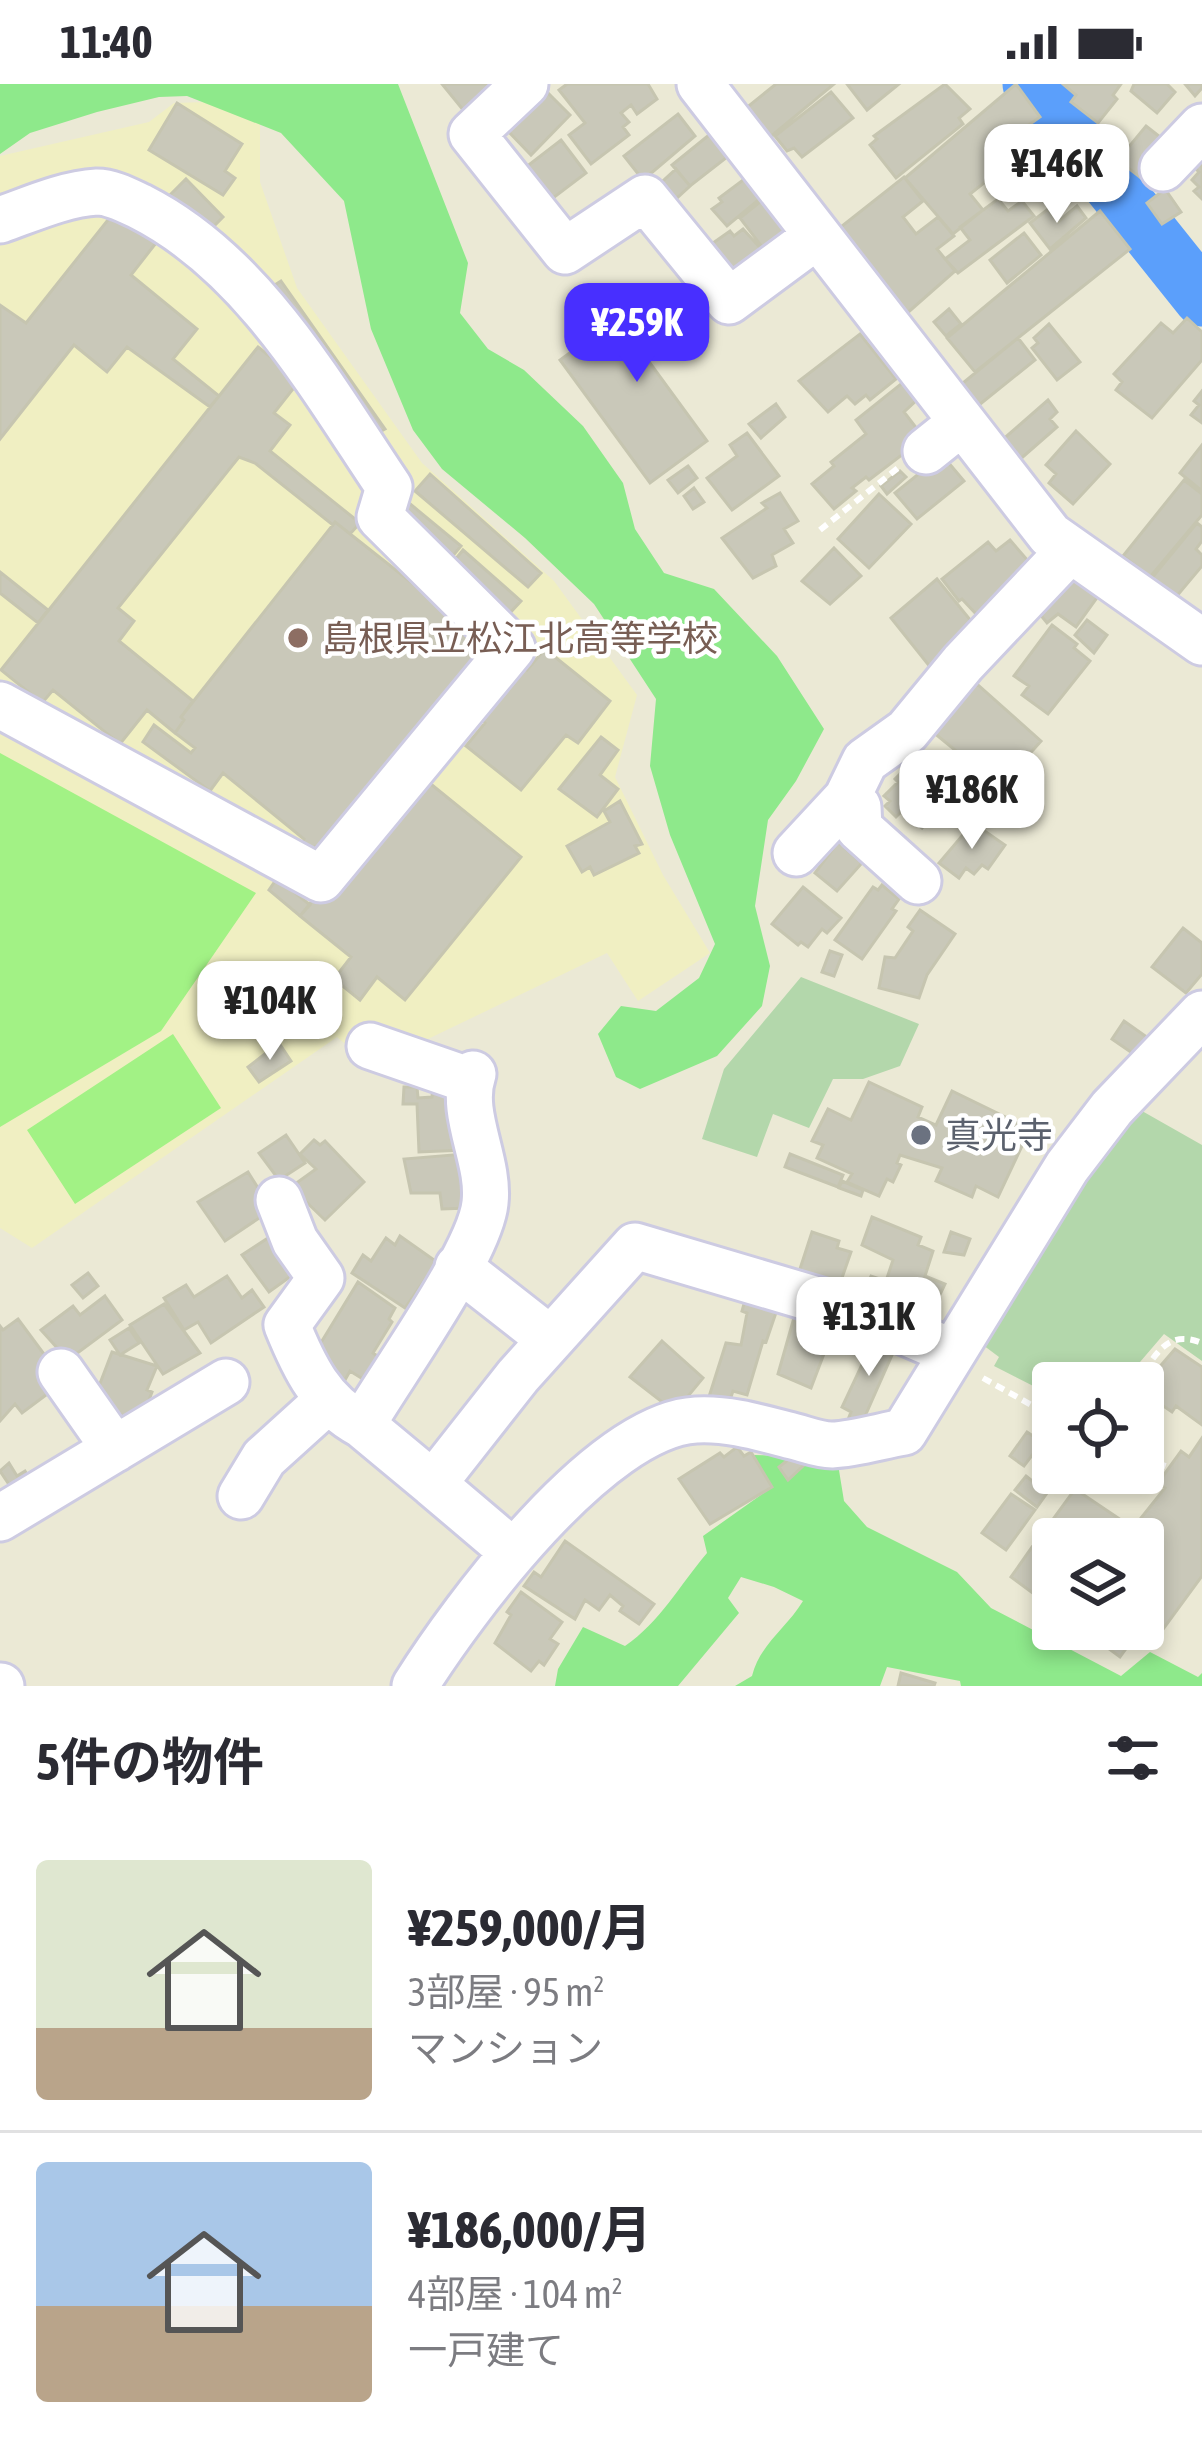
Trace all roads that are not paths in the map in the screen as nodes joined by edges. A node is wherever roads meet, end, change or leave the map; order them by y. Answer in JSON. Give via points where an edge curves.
{"nodes":[{"id":1,"x":525,"y":84,"type":"edge"},
{"id":2,"x":700,"y":84,"type":"edge"},
{"id":3,"x":1202,"y":127,"type":"edge"},
{"id":4,"x":1163,"y":168,"type":"dead end"},
{"id":5,"x":0,"y":220,"type":"edge"},
{"id":6,"x":817,"y":236,"type":"junction"},
{"id":7,"x":1069,"y":551,"type":"junction"},
{"id":8,"x":1202,"y":642,"type":"edge"},
{"id":9,"x":0,"y":705,"type":"edge"},
{"id":10,"x":852,"y":802,"type":"junction"},
{"id":11,"x":796,"y":853,"type":"dead end"},
{"id":12,"x":913,"y":860,"type":"dead end"},
{"id":13,"x":1202,"y":1013,"type":"edge"},
{"id":14,"x":370,"y":1046,"type":"dead end"},
{"id":15,"x":279,"y":1200,"type":"dead end"},
{"id":16,"x":458,"y":1267,"type":"junction"},
{"id":17,"x":550,"y":1340,"type":"junction"},
{"id":18,"x":969,"y":1366,"type":"junction"},
{"id":19,"x":61,"y":1372,"type":"dead end"},
{"id":20,"x":226,"y":1382,"type":"dead end"},
{"id":21,"x":345,"y":1413,"type":"junction"},
{"id":22,"x":116,"y":1449,"type":"junction"},
{"id":23,"x":434,"y":1484,"type":"junction"},
{"id":24,"x":241,"y":1496,"type":"dead end"},
{"id":25,"x":0,"y":1518,"type":"edge"},
{"id":26,"x":512,"y":1551,"type":"junction"},
{"id":27,"x":415,"y":1686,"type":"edge"}],
"edges":[{"from":1,"to":6,"type":"street","via":[[472,134],[566,251],[645,198],[729,301]]},
{"from":2,"to":6,"type":"street"},
{"from":3,"to":4,"type":"street"},
{"from":5,"to":9,"type":"street","via":[[100,192],[160,217],[205,250],[260,304],[389,487],[380,517],[512,648],[321,879]]},
{"from":6,"to":7,"type":"street","via":[[943,437]]},
{"from":7,"to":8,"type":"street"},
{"from":7,"to":10,"type":"street","via":[[907,731],[865,761]]},
{"from":10,"to":11,"type":"street"},
{"from":10,"to":12,"type":"street"},
{"from":13,"to":18,"type":"street","via":[[1067,1167]]},
{"from":14,"to":16,"type":"street","via":[[472,1077],[486,1199]]},
{"from":15,"to":21,"type":"street","via":[[321,1277],[286,1324]]},
{"from":16,"to":17,"type":"street"},
{"from":16,"to":21,"type":"street"},
{"from":17,"to":18,"type":"street","via":[[635,1246],[861,1313]]},
{"from":17,"to":23,"type":"street"},
{"from":18,"to":26,"type":"street","via":[[904,1432],[829,1445],[749,1425],[681,1421],[609,1462]]},
{"from":19,"to":22,"type":"street"},
{"from":20,"to":22,"type":"street"},
{"from":21,"to":23,"type":"street"},
{"from":21,"to":24,"type":"street","via":[[264,1458]]},
{"from":22,"to":25,"type":"street"},
{"from":23,"to":26,"type":"street"},
{"from":26,"to":27,"type":"street"}]}
